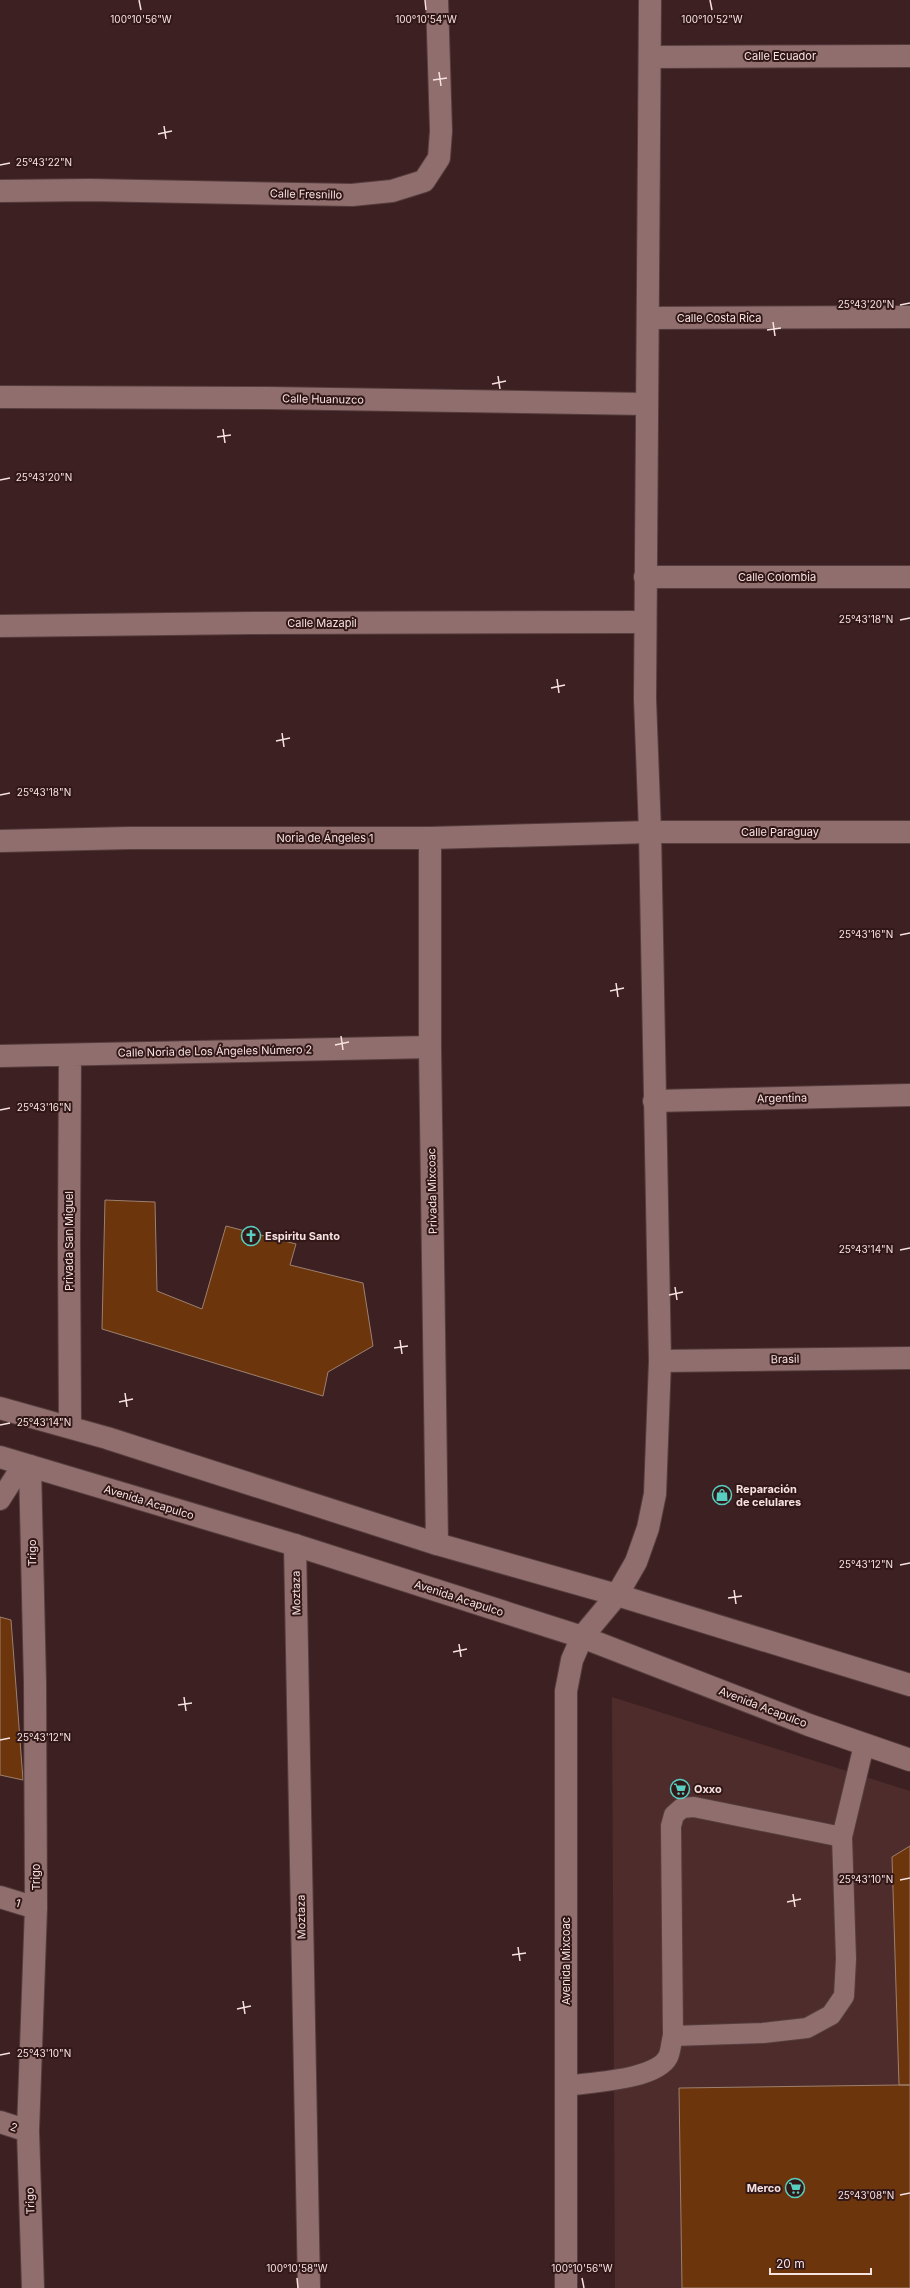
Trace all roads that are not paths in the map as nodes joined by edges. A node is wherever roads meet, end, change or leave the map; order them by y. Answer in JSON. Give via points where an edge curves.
{"nodes":[{"id":1,"x":437,"y":0,"type":"edge"},
{"id":2,"x":650,"y":0,"type":"edge"},
{"id":3,"x":910,"y":56,"type":"edge"},
{"id":4,"x":650,"y":57,"type":"junction"},
{"id":5,"x":0,"y":191,"type":"edge"},
{"id":6,"x":910,"y":317,"type":"edge"},
{"id":7,"x":648,"y":318,"type":"junction"},
{"id":8,"x":0,"y":397,"type":"edge"},
{"id":9,"x":646,"y":404,"type":"junction"},
{"id":10,"x":645,"y":577,"type":"junction"},
{"id":11,"x":910,"y":577,"type":"edge"},
{"id":12,"x":645,"y":622,"type":"junction"},
{"id":13,"x":0,"y":626,"type":"edge"},
{"id":14,"x":650,"y":832,"type":"junction"},
{"id":15,"x":910,"y":832,"type":"edge"},
{"id":16,"x":430,"y":838,"type":"junction"},
{"id":17,"x":0,"y":841,"type":"edge"},
{"id":18,"x":430,"y":1047,"type":"junction"},
{"id":19,"x":70,"y":1055,"type":"junction"},
{"id":20,"x":0,"y":1056,"type":"edge"},
{"id":21,"x":910,"y":1095,"type":"edge"},
{"id":22,"x":654,"y":1101,"type":"junction"},
{"id":23,"x":910,"y":1358,"type":"edge"},
{"id":24,"x":660,"y":1361,"type":"junction"},
{"id":25,"x":0,"y":1408,"type":"edge"},
{"id":26,"x":70,"y":1427,"type":"junction"},
{"id":27,"x":0,"y":1457,"type":"edge"},
{"id":28,"x":26,"y":1465,"type":"junction"},
{"id":29,"x":0,"y":1500,"type":"edge"},
{"id":30,"x":437,"y":1544,"type":"junction"},
{"id":31,"x":295,"y":1545,"type":"junction"},
{"id":32,"x":617,"y":1595,"type":"junction"},
{"id":33,"x":582,"y":1637,"type":"junction"},
{"id":34,"x":910,"y":1685,"type":"edge"},
{"id":35,"x":864,"y":1745,"type":"junction"},
{"id":36,"x":910,"y":1760,"type":"edge"},
{"id":37,"x":842,"y":1837,"type":"junction"},
{"id":38,"x":0,"y":1897,"type":"edge"},
{"id":39,"x":36,"y":1908,"type":"junction"},
{"id":40,"x":673,"y":2036,"type":"junction"},
{"id":41,"x":566,"y":2086,"type":"junction"},
{"id":42,"x":0,"y":2122,"type":"edge"},
{"id":43,"x":28,"y":2131,"type":"junction"},
{"id":44,"x":33,"y":2288,"type":"edge"},
{"id":45,"x":309,"y":2288,"type":"edge"},
{"id":46,"x":566,"y":2288,"type":"edge"}],
"edges":[{"from":1,"to":5,"type":"street","name":"Calle Fresnillo","via":[[441,131],[439,158],[424,181],[392,191],[352,195],[90,190]]},
{"from":2,"to":4,"type":"street","name":"Avenida Mixcoac"},
{"from":3,"to":4,"type":"street","name":"Calle Ecuador"},
{"from":4,"to":7,"type":"street","name":"Avenida Mixcoac"},
{"from":6,"to":7,"type":"street","name":"Calle Costa Rica"},
{"from":7,"to":9,"type":"street","name":"Avenida Mixcoac"},
{"from":8,"to":9,"type":"street","name":"Calle Huanuzco"},
{"from":9,"to":10,"type":"street","name":"Avenida Mixcoac"},
{"from":10,"to":11,"type":"street","name":"Calle Colombia"},
{"from":10,"to":12,"type":"street","name":"Avenida Mixcoac"},
{"from":12,"to":13,"type":"street","name":"Calle Mazapil"},
{"from":12,"to":14,"type":"street","name":"Avenida Mixcoac"},
{"from":14,"to":15,"type":"street","name":"Calle Paraguay"},
{"from":14,"to":16,"type":"street","name":"Noria de Ángeles 1"},
{"from":14,"to":22,"type":"street","name":"Avenida Mixcoac"},
{"from":16,"to":17,"type":"street","name":"Noria de Ángeles 1","via":[[130,838]]},
{"from":16,"to":18,"type":"street","name":"Privada Mixcoac"},
{"from":18,"to":19,"type":"street","name":"Calle Noria de Los Ángeles Número 2"},
{"from":18,"to":30,"type":"street","name":"Privada Mixcoac"},
{"from":19,"to":20,"type":"street","name":"Calle Noria de Los Ángeles Número 2"},
{"from":19,"to":26,"type":"street","name":"Privada San Miguel"},
{"from":21,"to":22,"type":"street","name":"Argentina"},
{"from":22,"to":24,"type":"street","name":"Avenida Mixcoac"},
{"from":23,"to":24,"type":"street","name":"Brasil"},
{"from":24,"to":32,"type":"street","name":"Avenida Mixcoac","via":[[655,1494],[648,1528],[636,1562]]},
{"from":25,"to":26,"type":"street"},
{"from":26,"to":30,"type":"street"},
{"from":27,"to":28,"type":"street","name":"Avenida Acapulco"},
{"from":28,"to":29,"type":"lane"},
{"from":28,"to":31,"type":"street","name":"Avenida Acapulco"},
{"from":28,"to":39,"type":"street","name":"Trigo","via":[[35,1682]]},
{"from":30,"to":32,"type":"street"},
{"from":31,"to":33,"type":"street","name":"Avenida Acapulco"},
{"from":31,"to":45,"type":"street","name":"Moztaza"},
{"from":32,"to":33,"type":"street","name":"Avenida Mixcoac"},
{"from":32,"to":34,"type":"street"},
{"from":33,"to":35,"type":"street","name":"Avenida Acapulco"},
{"from":33,"to":41,"type":"street","name":"Avenida Mixcoac","via":[[572,1660],[566,1690]]},
{"from":35,"to":36,"type":"street","name":"Avenida Acapulco"},
{"from":35,"to":37,"type":"lane"},
{"from":37,"to":40,"type":"lane","via":[[846,1959],[844,1996],[832,2015],[807,2028],[762,2033]]},
{"from":37,"to":40,"type":"lane","via":[[694,1807],[682,1808],[674,1815],[671,1826]]},
{"from":38,"to":39,"type":"street","name":"1"},
{"from":39,"to":43,"type":"street","name":"Trigo"},
{"from":40,"to":41,"type":"lane","via":[[668,2057],[657,2069],[641,2075]]},
{"from":41,"to":46,"type":"street","name":"Avenida Mixcoac"},
{"from":42,"to":43,"type":"street","name":"2"},
{"from":43,"to":44,"type":"street","name":"Trigo"}]}
